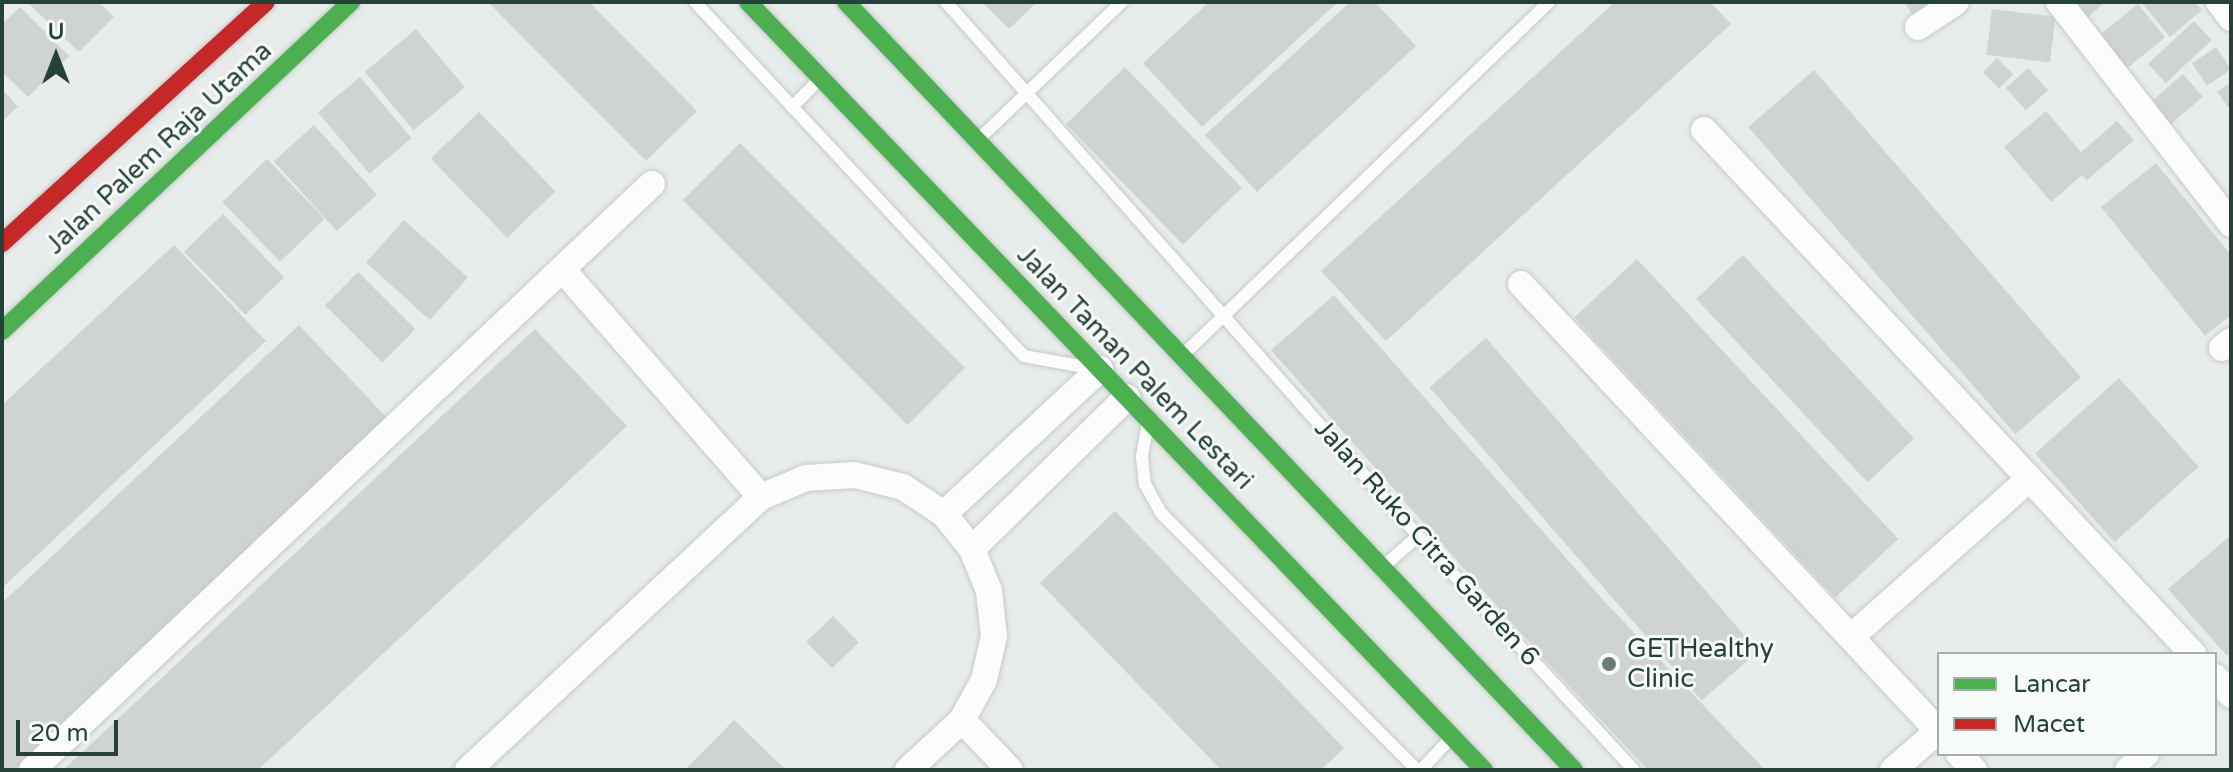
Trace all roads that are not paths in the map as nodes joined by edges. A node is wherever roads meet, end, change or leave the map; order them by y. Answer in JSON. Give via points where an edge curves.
{"nodes":[{"id":1,"x":266,"y":2,"type":"edge"},
{"id":2,"x":351,"y":2,"type":"edge"},
{"id":3,"x":695,"y":2,"type":"edge"},
{"id":4,"x":748,"y":2,"type":"edge"},
{"id":5,"x":846,"y":2,"type":"edge"},
{"id":6,"x":946,"y":2,"type":"edge"},
{"id":7,"x":1122,"y":2,"type":"edge"},
{"id":8,"x":1549,"y":2,"type":"edge"},
{"id":9,"x":1956,"y":2,"type":"edge"},
{"id":10,"x":2059,"y":2,"type":"edge"},
{"id":11,"x":2219,"y":2,"type":"edge"},
{"id":12,"x":2231,"y":18,"type":"edge"},
{"id":13,"x":1918,"y":27,"type":"dead end"},
{"id":14,"x":821,"y":78,"type":"junction"},
{"id":15,"x":1029,"y":91,"type":"junction"},
{"id":16,"x":792,"y":107,"type":"junction"},
{"id":17,"x":1704,"y":130,"type":"dead end"},
{"id":18,"x":977,"y":140,"type":"junction"},
{"id":19,"x":652,"y":184,"type":"dead end"},
{"id":20,"x":2231,"y":224,"type":"edge"},
{"id":21,"x":2,"y":243,"type":"edge"},
{"id":22,"x":562,"y":269,"type":"junction"},
{"id":23,"x":1521,"y":284,"type":"dead end"},
{"id":24,"x":1223,"y":315,"type":"junction"},
{"id":25,"x":2,"y":331,"type":"edge"},
{"id":26,"x":1182,"y":356,"type":"junction"},
{"id":27,"x":1100,"y":369,"type":"junction"},
{"id":28,"x":1127,"y":397,"type":"junction"},
{"id":29,"x":1149,"y":420,"type":"junction"},
{"id":30,"x":2029,"y":479,"type":"junction"},
{"id":31,"x":761,"y":497,"type":"junction"},
{"id":32,"x":944,"y":514,"type":"junction"},
{"id":33,"x":1418,"y":536,"type":"junction"},
{"id":34,"x":972,"y":549,"type":"junction"},
{"id":35,"x":1382,"y":568,"type":"junction"},
{"id":36,"x":1851,"y":637,"type":"junction"},
{"id":37,"x":2191,"y":652,"type":"edge"},
{"id":38,"x":962,"y":720,"type":"junction"},
{"id":39,"x":1937,"y":730,"type":"edge"},
{"id":40,"x":1937,"y":734,"type":"edge"},
{"id":41,"x":1452,"y":736,"type":"junction"},
{"id":42,"x":2144,"y":756,"type":"edge"},
{"id":43,"x":32,"y":770,"type":"edge"},
{"id":44,"x":468,"y":770,"type":"edge"},
{"id":45,"x":908,"y":770,"type":"edge"},
{"id":46,"x":1010,"y":770,"type":"edge"},
{"id":47,"x":1419,"y":770,"type":"edge"},
{"id":48,"x":1484,"y":770,"type":"edge"},
{"id":49,"x":1574,"y":770,"type":"edge"},
{"id":50,"x":1634,"y":770,"type":"edge"},
{"id":51,"x":1893,"y":770,"type":"edge"},
{"id":52,"x":2128,"y":770,"type":"edge"}],
"edges":[{"from":1,"to":21,"type":"street","name":"Jalan Palem Raja Utama"},
{"from":2,"to":25,"type":"street","name":"Jalan Palem Raja Utama"},
{"from":3,"to":16,"type":"lane"},
{"from":4,"to":14,"type":"street","name":"Jalan Taman Palem Lestari"},
{"from":5,"to":18,"type":"street","name":"Jalan Taman Palem Lestari"},
{"from":6,"to":15,"type":"lane","name":"Jalan Ruko Citra Garden 6"},
{"from":7,"to":15,"type":"lane"},
{"from":8,"to":24,"type":"lane"},
{"from":9,"to":13,"type":"street"},
{"from":10,"to":20,"type":"street"},
{"from":11,"to":12,"type":"street"},
{"from":14,"to":16,"type":"lane"},
{"from":14,"to":27,"type":"street","name":"Jalan Taman Palem Lestari"},
{"from":15,"to":18,"type":"lane"},
{"from":15,"to":24,"type":"lane","name":"Jalan Ruko Citra Garden 6"},
{"from":16,"to":27,"type":"lane","via":[[1024,356]]},
{"from":17,"to":30,"type":"street"},
{"from":18,"to":26,"type":"street","name":"Jalan Taman Palem Lestari"},
{"from":19,"to":22,"type":"street"},
{"from":22,"to":31,"type":"street"},
{"from":22,"to":43,"type":"street"},
{"from":23,"to":36,"type":"street"},
{"from":24,"to":26,"type":"lane"},
{"from":24,"to":33,"type":"lane","name":"Jalan Ruko Citra Garden 6"},
{"from":26,"to":35,"type":"street","name":"Jalan Taman Palem Lestari"},
{"from":27,"to":28,"type":"street","name":"Jalan Taman Palem Lestari"},
{"from":27,"to":32,"type":"street"},
{"from":28,"to":29,"type":"street","name":"Jalan Taman Palem Lestari"},
{"from":28,"to":34,"type":"street"},
{"from":29,"to":41,"type":"street","name":"Jalan Taman Palem Lestari"},
{"from":29,"to":47,"type":"lane","via":[[1142,457],[1145,484],[1161,513]]},
{"from":30,"to":36,"type":"street"},
{"from":30,"to":37,"type":"street"},
{"from":31,"to":32,"type":"street","via":[[806,478],[855,475],[903,487]]},
{"from":31,"to":44,"type":"street"},
{"from":32,"to":34,"type":"street"},
{"from":33,"to":35,"type":"lane"},
{"from":33,"to":50,"type":"lane","name":"Jalan Ruko Citra Garden 6"},
{"from":34,"to":38,"type":"street","via":[[989,591],[994,636],[984,680]]},
{"from":35,"to":49,"type":"street","name":"Jalan Taman Palem Lestari"},
{"from":36,"to":39,"type":"street"},
{"from":38,"to":45,"type":"street"},
{"from":38,"to":46,"type":"street"},
{"from":40,"to":51,"type":"street"},
{"from":41,"to":47,"type":"lane"},
{"from":41,"to":48,"type":"street","name":"Jalan Taman Palem Lestari"},
{"from":42,"to":52,"type":"street"}]}
